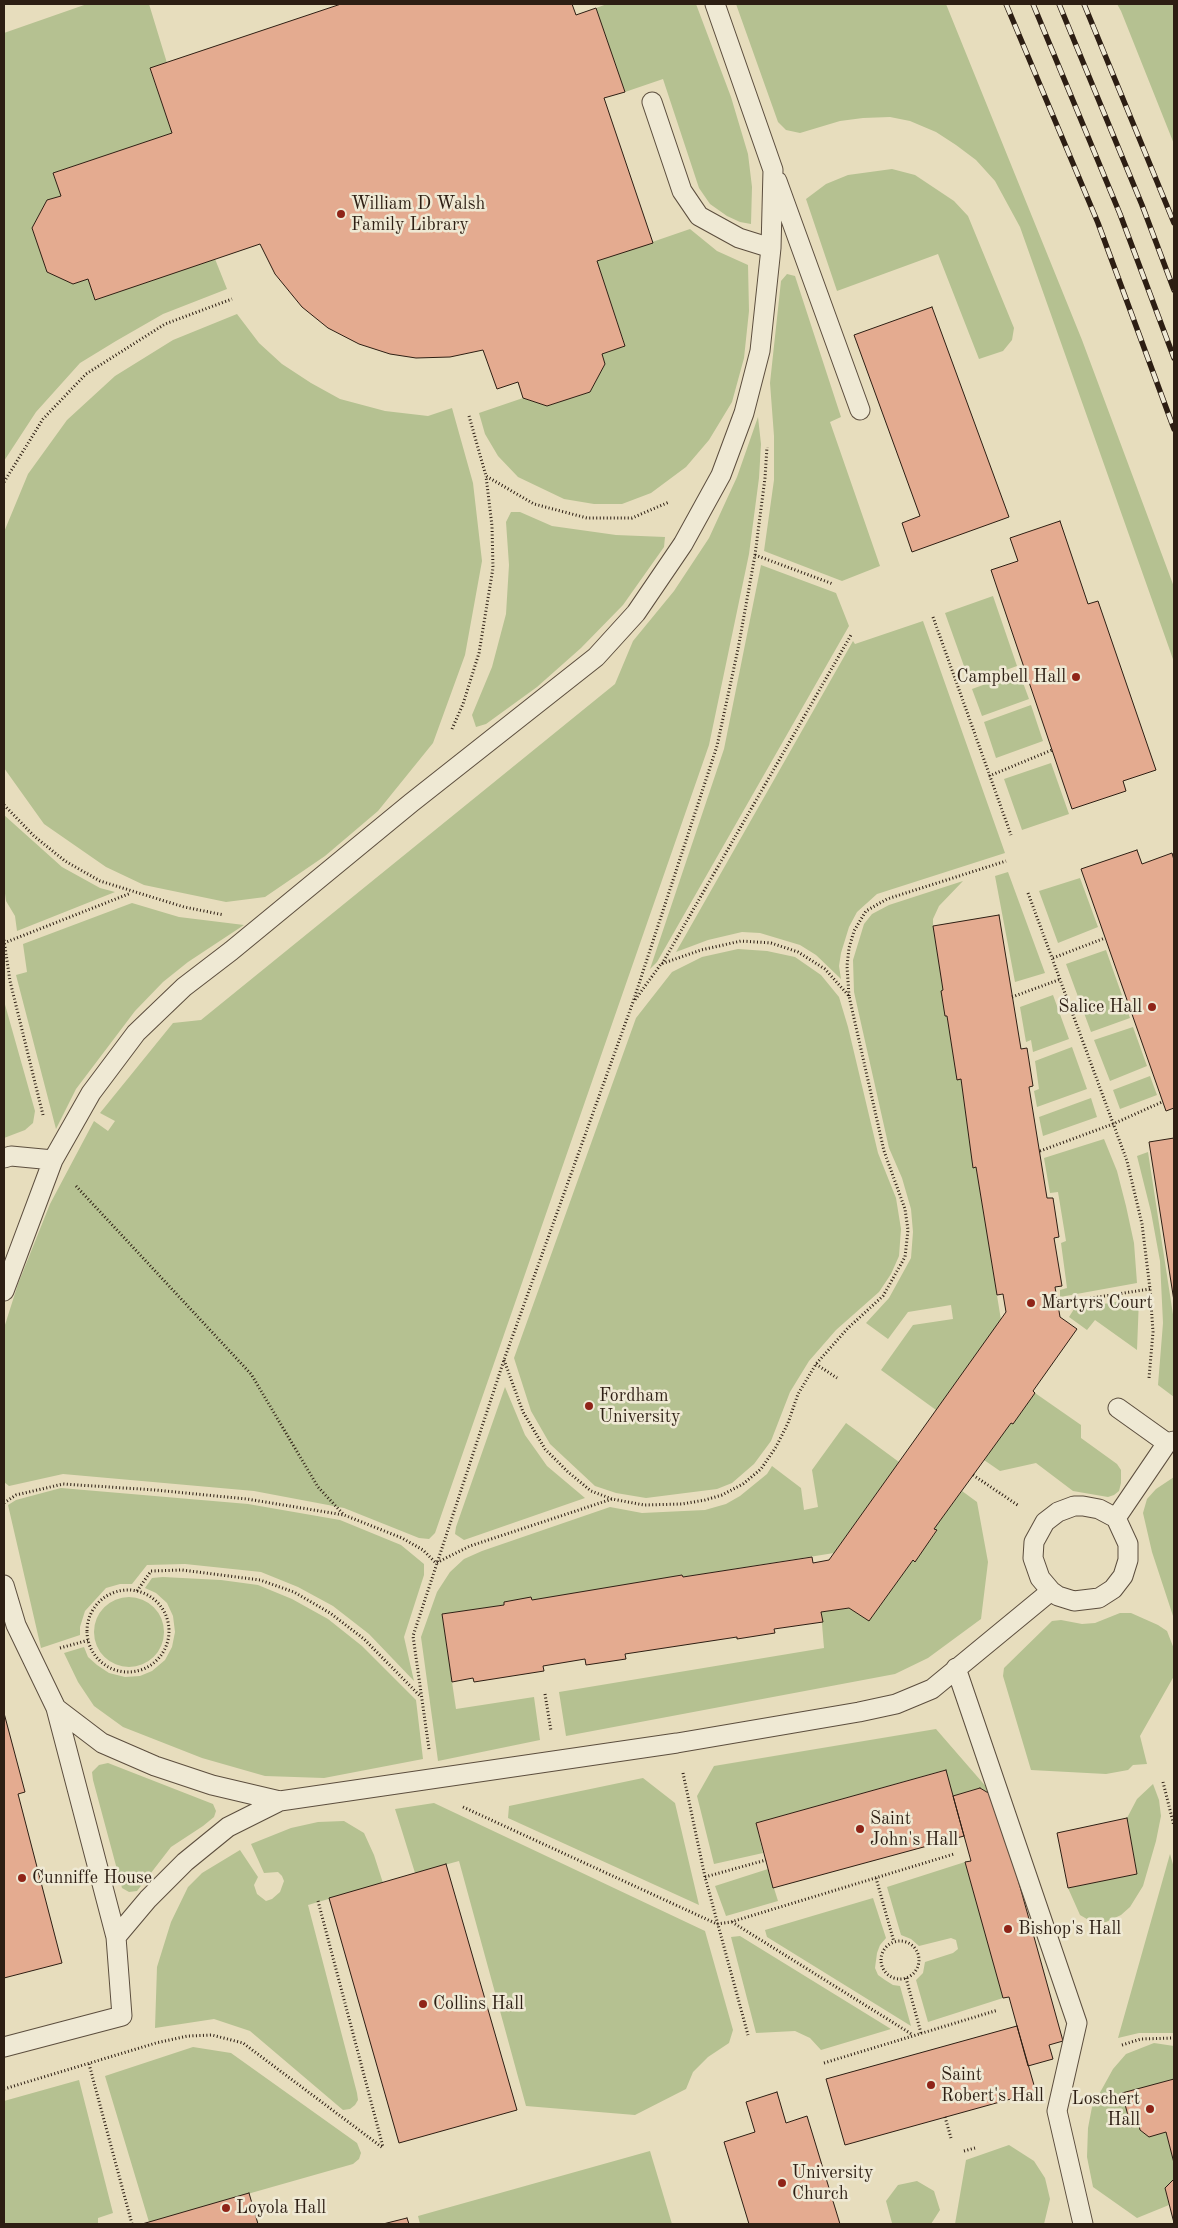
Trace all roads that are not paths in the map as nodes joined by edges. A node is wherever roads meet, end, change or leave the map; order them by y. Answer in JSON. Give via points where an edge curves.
{"nodes":[{"id":1,"x":715,"y":4,"type":"edge"},
{"id":2,"x":652,"y":102,"type":"dead end"},
{"id":3,"x":772,"y":170,"type":"junction"},
{"id":4,"x":771,"y":248,"type":"junction"},
{"id":5,"x":860,"y":410,"type":"dead end"},
{"id":6,"x":4,"y":1158,"type":"edge"},
{"id":7,"x":53,"y":1160,"type":"junction"},
{"id":8,"x":4,"y":1291,"type":"edge"},
{"id":9,"x":1118,"y":1408,"type":"dead end"},
{"id":10,"x":1170,"y":1442,"type":"edge"},
{"id":11,"x":1116,"y":1518,"type":"junction"},
{"id":12,"x":4,"y":1585,"type":"edge"},
{"id":13,"x":1051,"y":1591,"type":"junction"},
{"id":14,"x":956,"y":1668,"type":"junction"},
{"id":15,"x":56,"y":1708,"type":"junction"},
{"id":16,"x":280,"y":1801,"type":"junction"},
{"id":17,"x":116,"y":1937,"type":"junction"},
{"id":18,"x":4,"y":2047,"type":"edge"},
{"id":19,"x":1083,"y":2224,"type":"edge"}],
"edges":[{"from":1,"to":3,"type":"lane"},
{"from":2,"to":4,"type":"lane","via":[[682,192],[699,216],[739,238]]},
{"from":3,"to":4,"type":"lane"},
{"from":3,"to":5,"type":"lane"},
{"from":4,"to":7,"type":"lane","via":[[760,351],[731,449],[721,475],[683,544],[636,613],[596,657],[184,986],[136,1033],[91,1093]]},
{"from":6,"to":7,"type":"lane"},
{"from":7,"to":8,"type":"lane"},
{"from":9,"to":10,"type":"lane"},
{"from":10,"to":11,"type":"lane"},
{"from":11,"to":13,"type":"lane","via":[[1128,1544],[1128,1560],[1123,1576],[1113,1589],[1099,1598],[1074,1601]]},
{"from":11,"to":13,"type":"lane","via":[[1099,1509],[1082,1506],[1058,1512],[1045,1522],[1034,1542],[1033,1558],[1040,1578]]},
{"from":12,"to":15,"type":"lane","via":[[16,1625]]},
{"from":13,"to":14,"type":"lane"},
{"from":14,"to":16,"type":"lane","via":[[932,1689],[896,1704],[859,1712],[677,1743]]},
{"from":14,"to":19,"type":"lane","via":[[1077,2023],[1057,2111]]},
{"from":15,"to":16,"type":"lane","via":[[102,1743],[155,1766],[212,1785]]},
{"from":15,"to":17,"type":"lane"},
{"from":16,"to":17,"type":"lane","via":[[228,1827],[185,1862]]},
{"from":17,"to":18,"type":"lane","via":[[122,2016]]}]}
